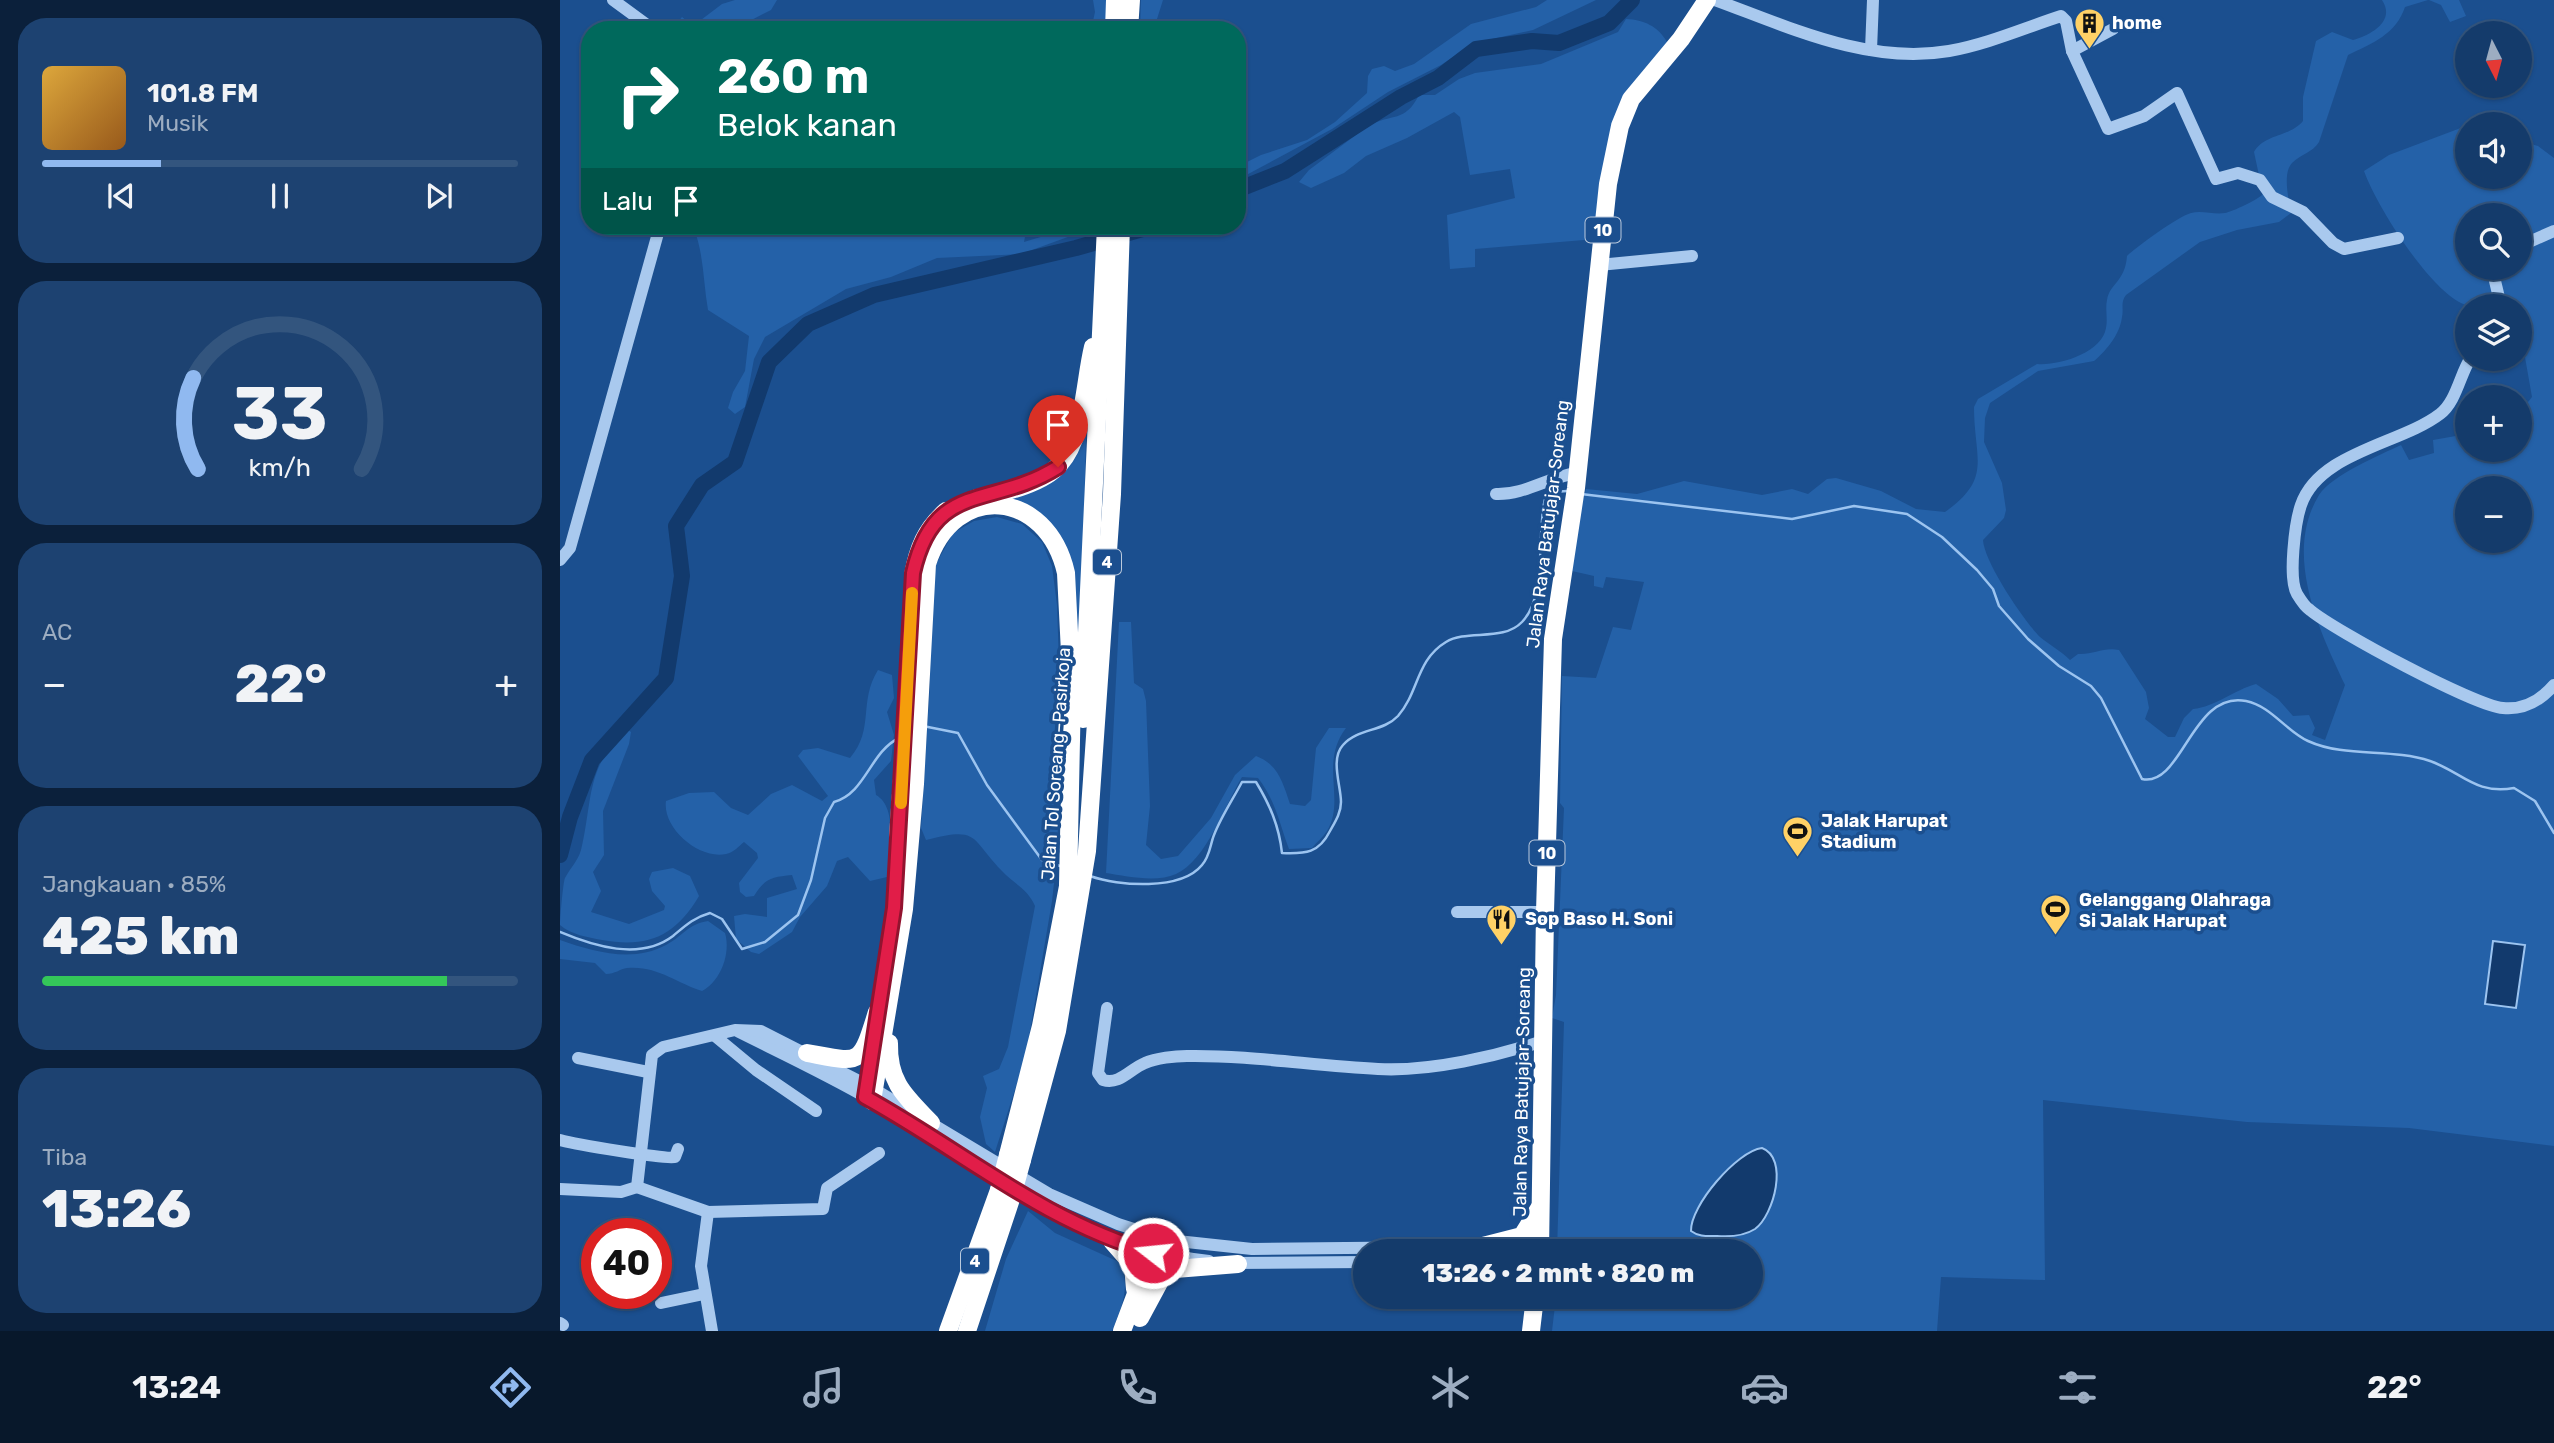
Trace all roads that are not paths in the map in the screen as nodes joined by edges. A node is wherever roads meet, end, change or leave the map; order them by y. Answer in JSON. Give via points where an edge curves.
{"nodes":[{"id":1,"x":613,"y":0,"type":"edge"},
{"id":2,"x":1115,"y":0,"type":"edge"},
{"id":3,"x":1131,"y":0,"type":"edge"},
{"id":4,"x":1707,"y":0,"type":"edge"},
{"id":5,"x":1715,"y":0,"type":"edge"},
{"id":6,"x":1873,"y":0,"type":"edge"},
{"id":7,"x":642,"y":21,"type":"edge"},
{"id":8,"x":1114,"y":21,"type":"edge"},
{"id":9,"x":1130,"y":21,"type":"edge"},
{"id":10,"x":2113,"y":29,"type":"dead end"},
{"id":11,"x":1871,"y":50,"type":"junction"},
{"id":12,"x":2072,"y":51,"type":"junction"},
{"id":13,"x":2554,"y":231,"type":"edge"},
{"id":14,"x":657,"y":235,"type":"edge"},
{"id":15,"x":1107,"y":235,"type":"edge"},
{"id":16,"x":1119,"y":235,"type":"edge"},
{"id":17,"x":2398,"y":238,"type":"dead end"},
{"id":18,"x":2532,"y":241,"type":"edge"},
{"id":19,"x":1692,"y":256,"type":"dead end"},
{"id":20,"x":1599,"y":265,"type":"junction"},
{"id":21,"x":1111,"y":273,"type":"junction"},
{"id":22,"x":1103,"y":306,"type":"junction"},
{"id":23,"x":2464,"y":371,"type":"edge"},
{"id":24,"x":1576,"y":488,"type":"junction"},
{"id":25,"x":1496,"y":494,"type":"dead end"},
{"id":26,"x":560,"y":560,"type":"edge"},
{"id":27,"x":2554,"y":685,"type":"edge"},
{"id":28,"x":912,"y":707,"type":"junction"},
{"id":29,"x":910,"y":757,"type":"junction"},
{"id":30,"x":1076,"y":850,"type":"junction"},
{"id":31,"x":1457,"y":912,"type":"dead end"},
{"id":32,"x":1545,"y":912,"type":"junction"},
{"id":33,"x":893,"y":973,"type":"junction"},
{"id":34,"x":881,"y":1002,"type":"junction"},
{"id":35,"x":1107,"y":1008,"type":"dead end"},
{"id":36,"x":735,"y":1030,"type":"junction"},
{"id":37,"x":715,"y":1036,"type":"junction"},
{"id":38,"x":1546,"y":1040,"type":"junction"},
{"id":39,"x":807,"y":1053,"type":"junction"},
{"id":40,"x":578,"y":1058,"type":"dead end"},
{"id":41,"x":648,"y":1072,"type":"junction"},
{"id":42,"x":869,"y":1093,"type":"junction"},
{"id":43,"x":816,"y":1111,"type":"dead end"},
{"id":44,"x":931,"y":1123,"type":"junction"},
{"id":45,"x":560,"y":1140,"type":"edge"},
{"id":46,"x":678,"y":1149,"type":"dead end"},
{"id":47,"x":643,"y":1152,"type":"junction"},
{"id":48,"x":879,"y":1153,"type":"dead end"},
{"id":49,"x":637,"y":1187,"type":"junction"},
{"id":50,"x":560,"y":1189,"type":"edge"},
{"id":51,"x":1006,"y":1193,"type":"junction"},
{"id":52,"x":1542,"y":1204,"type":"junction"},
{"id":53,"x":708,"y":1212,"type":"junction"},
{"id":54,"x":1511,"y":1239,"type":"edge"},
{"id":55,"x":1541,"y":1239,"type":"edge"},
{"id":56,"x":1112,"y":1241,"type":"junction"},
{"id":57,"x":1160,"y":1247,"type":"junction"},
{"id":58,"x":1353,"y":1249,"type":"edge"},
{"id":59,"x":1353,"y":1262,"type":"edge"},
{"id":60,"x":1238,"y":1264,"type":"junction"},
{"id":61,"x":704,"y":1294,"type":"junction"},
{"id":62,"x":672,"y":1301,"type":"edge"},
{"id":63,"x":1532,"y":1309,"type":"edge"},
{"id":64,"x":1131,"y":1324,"type":"edge"},
{"id":65,"x":712,"y":1331,"type":"edge"},
{"id":66,"x":948,"y":1331,"type":"edge"},
{"id":67,"x":967,"y":1331,"type":"edge"},
{"id":68,"x":1531,"y":1331,"type":"edge"}],
"edges":[{"from":1,"to":7,"type":"street"},
{"from":2,"to":8,"type":"highway"},
{"from":3,"to":9,"type":"highway"},
{"from":4,"to":20,"type":"highway","name":"Jalan Raya Batujajar-Soreang","number":"10","via":[[1681,40],[1639,86],[1626,110],[1608,184]]},
{"from":5,"to":11,"type":"street","via":[[1844,46]]},
{"from":6,"to":11,"type":"street"},
{"from":10,"to":12,"type":"street"},
{"from":11,"to":12,"type":"street","via":[[1950,50],[2062,16]]},
{"from":12,"to":17,"type":"street","via":[[2107,128],[2144,116],[2178,94],[2216,179],[2238,173],[2260,180],[2272,197],[2303,212],[2343,249]]},
{"from":13,"to":18,"type":"street"},
{"from":14,"to":26,"type":"street","via":[[570,548]]},
{"from":15,"to":21,"type":"highway","name":"Jalan Tol Soreang–Pasirkoja","number":"4"},
{"from":16,"to":21,"type":"highway","name":"Jalan Tol Soreang–Pasirkoja","number":"4"},
{"from":19,"to":20,"type":"street"},
{"from":20,"to":24,"type":"highway","name":"Jalan Raya Batujajar-Soreang","number":"10"},
{"from":21,"to":22,"type":"highway","name":"Jalan Tol Soreang–Pasirkoja","number":"4"},
{"from":21,"to":30,"type":"highway","name":"Jalan Tol Soreang–Pasirkoja","number":"4","via":[[1112,494]]},
{"from":22,"to":28,"type":"highway","via":[[1076,431],[1058,467],[1039,479],[947,510],[920,544],[913,573]]},
{"from":22,"to":30,"type":"highway","name":"Jalan Tol Soreang–Pasirkoja","number":"4"},
{"from":23,"to":27,"type":"street","via":[[2440,415],[2369,446],[2312,486],[2298,519],[2295,590],[2309,610],[2340,629],[2486,705],[2522,708]]},
{"from":24,"to":25,"type":"street","via":[[1552,478],[1514,494]]},
{"from":24,"to":32,"type":"highway","name":"Jalan Raya Batujajar-Soreang","number":"10","via":[[1553,639]]},
{"from":28,"to":29,"type":"highway"},
{"from":28,"to":30,"type":"highway","via":[[923,586],[933,545],[960,514],[995,505],[1023,511],[1050,534],[1066,573]]},
{"from":29,"to":33,"type":"highway","via":[[904,909]]},
{"from":29,"to":34,"type":"highway"},
{"from":30,"to":51,"type":"highway","name":"Jalan Tol Soreang–Pasirkoja","number":"4","bridge":true,"via":[[1072,890]]},
{"from":31,"to":32,"type":"street"},
{"from":32,"to":38,"type":"highway","name":"Jalan Raya Batujajar-Soreang","number":"10"},
{"from":33,"to":42,"type":"highway"},
{"from":33,"to":44,"type":"highway","via":[[892,1077]]},
{"from":34,"to":39,"type":"highway","via":[[867,1045],[856,1058],[841,1060]]},
{"from":34,"to":42,"type":"highway"},
{"from":35,"to":38,"type":"street","via":[[1098,1073],[1108,1082],[1147,1062],[1184,1055],[1381,1069],[1494,1054]]},
{"from":36,"to":37,"type":"street"},
{"from":36,"to":39,"type":"street","via":[[761,1031]]},
{"from":36,"to":42,"type":"street"},
{"from":37,"to":41,"type":"street","via":[[657,1050]]},
{"from":37,"to":43,"type":"street"},
{"from":38,"to":52,"type":"highway","name":"Jalan Raya Batujajar-Soreang","number":"10"},
{"from":39,"to":42,"type":"street"},
{"from":40,"to":41,"type":"street"},
{"from":41,"to":47,"type":"street"},
{"from":42,"to":44,"type":"street"},
{"from":42,"to":56,"type":"street","via":[[1019,1195]]},
{"from":44,"to":57,"type":"street","via":[[1049,1194]]},
{"from":45,"to":47,"type":"street"},
{"from":46,"to":47,"type":"street","via":[[675,1157],[668,1159]]},
{"from":47,"to":49,"type":"street"},
{"from":48,"to":53,"type":"street","via":[[827,1188],[823,1209]]},
{"from":49,"to":50,"type":"street","via":[[621,1192]]},
{"from":49,"to":53,"type":"street"},
{"from":51,"to":66,"type":"highway","name":"Jalan Tol Soreang–Pasirkoja","number":"4"},
{"from":51,"to":67,"type":"highway","name":"Jalan Tol Soreang–Pasirkoja","number":"4"},
{"from":52,"to":54,"type":"highway","via":[[1522,1236]]},
{"from":52,"to":55,"type":"highway","name":"Jalan Raya Batujajar-Soreang","number":"10"},
{"from":53,"to":61,"type":"street","via":[[701,1266]]},
{"from":56,"to":57,"type":"street"},
{"from":56,"to":64,"type":"highway","via":[[1136,1270]]},
{"from":57,"to":58,"type":"street"},
{"from":57,"to":60,"type":"street"},
{"from":57,"to":64,"type":"highway"},
{"from":59,"to":60,"type":"street"},
{"from":60,"to":64,"type":"highway","via":[[1175,1269],[1161,1279]]},
{"from":61,"to":62,"type":"street"},
{"from":61,"to":65,"type":"street"},
{"from":63,"to":68,"type":"highway"}]}
